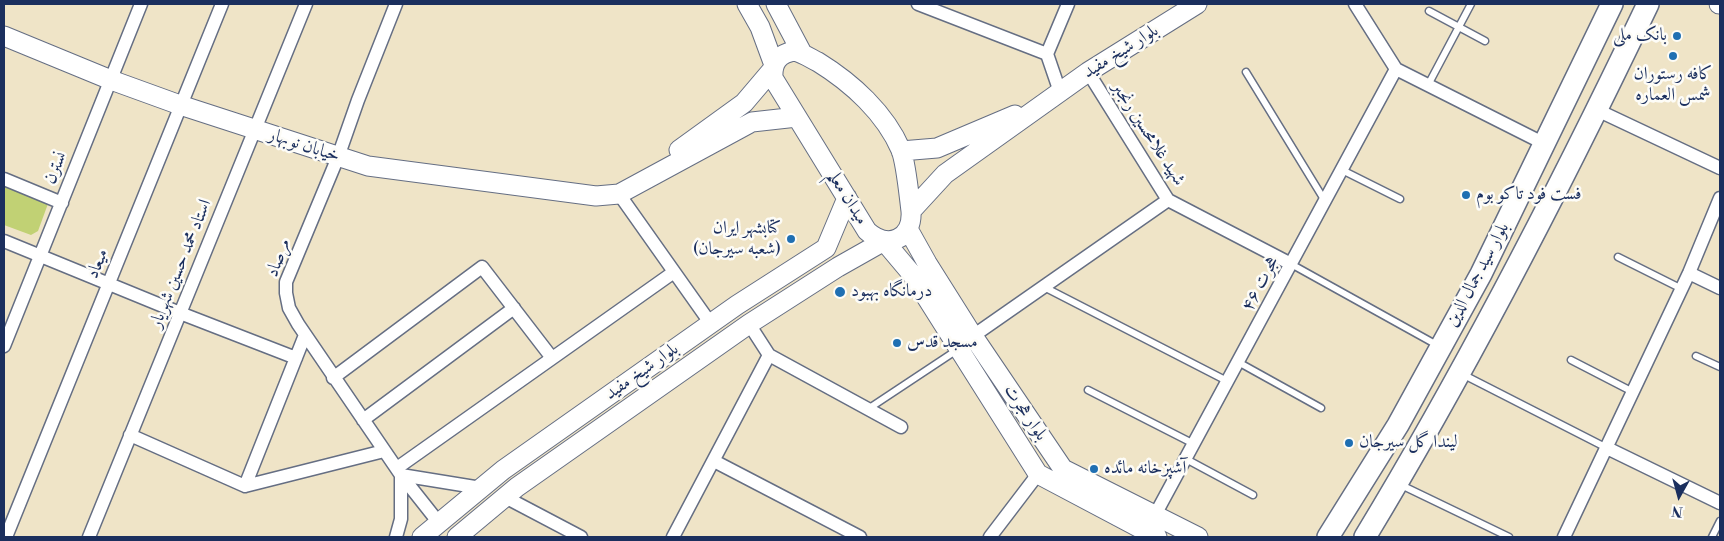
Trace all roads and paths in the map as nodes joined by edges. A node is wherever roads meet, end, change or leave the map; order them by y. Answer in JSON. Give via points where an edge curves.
{"nodes":[{"id":1,"x":141,"y":4,"type":"edge"},
{"id":2,"x":222,"y":4,"type":"edge"},
{"id":3,"x":306,"y":4,"type":"edge"},
{"id":4,"x":396,"y":4,"type":"edge"},
{"id":5,"x":747,"y":4,"type":"edge"},
{"id":6,"x":776,"y":4,"type":"edge"},
{"id":7,"x":918,"y":4,"type":"edge"},
{"id":8,"x":1068,"y":4,"type":"edge"},
{"id":9,"x":1197,"y":4,"type":"edge"},
{"id":10,"x":1355,"y":4,"type":"edge"},
{"id":11,"x":1471,"y":4,"type":"edge"},
{"id":12,"x":1612,"y":4,"type":"edge"},
{"id":13,"x":1648,"y":4,"type":"edge"},
{"id":14,"x":1429,"y":11,"type":"dead end"},
{"id":15,"x":1459,"y":27,"type":"junction"},
{"id":16,"x":4,"y":36,"type":"edge"},
{"id":17,"x":1485,"y":40,"type":"dead end"},
{"id":18,"x":802,"y":52,"type":"junction"},
{"id":19,"x":1047,"y":54,"type":"junction"},
{"id":20,"x":773,"y":67,"type":"junction"},
{"id":21,"x":1396,"y":69,"type":"junction"},
{"id":22,"x":1088,"y":72,"type":"junction"},
{"id":23,"x":1246,"y":72,"type":"dead end"},
{"id":24,"x":111,"y":80,"type":"junction"},
{"id":25,"x":1428,"y":85,"type":"junction"},
{"id":26,"x":1053,"y":97,"type":"junction"},
{"id":27,"x":744,"y":103,"type":"junction"},
{"id":28,"x":180,"y":105,"type":"junction"},
{"id":29,"x":1597,"y":110,"type":"junction"},
{"id":30,"x":797,"y":117,"type":"junction"},
{"id":31,"x":752,"y":122,"type":"junction"},
{"id":32,"x":255,"y":130,"type":"junction"},
{"id":33,"x":1545,"y":144,"type":"junction"},
{"id":34,"x":936,"y":148,"type":"junction"},
{"id":35,"x":901,"y":152,"type":"junction"},
{"id":36,"x":338,"y":158,"type":"junction"},
{"id":37,"x":1720,"y":168,"type":"edge"},
{"id":38,"x":1342,"y":170,"type":"junction"},
{"id":39,"x":945,"y":174,"type":"junction"},
{"id":40,"x":4,"y":179,"type":"edge"},
{"id":41,"x":619,"y":194,"type":"junction"},
{"id":42,"x":847,"y":198,"type":"junction"},
{"id":43,"x":1720,"y":198,"type":"edge"},
{"id":44,"x":1400,"y":199,"type":"dead end"},
{"id":45,"x":1168,"y":200,"type":"junction"},
{"id":46,"x":1326,"y":200,"type":"junction"},
{"id":47,"x":62,"y":202,"type":"junction"},
{"id":48,"x":911,"y":210,"type":"junction"},
{"id":49,"x":908,"y":229,"type":"junction"},
{"id":50,"x":4,"y":241,"type":"edge"},
{"id":51,"x":884,"y":241,"type":"junction"},
{"id":52,"x":826,"y":248,"type":"junction"},
{"id":53,"x":40,"y":256,"type":"junction"},
{"id":54,"x":1618,"y":257,"type":"dead end"},
{"id":55,"x":1291,"y":264,"type":"junction"},
{"id":56,"x":838,"y":267,"type":"junction"},
{"id":57,"x":674,"y":272,"type":"junction"},
{"id":58,"x":1689,"y":273,"type":"junction"},
{"id":59,"x":109,"y":284,"type":"junction"},
{"id":60,"x":1044,"y":287,"type":"junction"},
{"id":61,"x":1720,"y":288,"type":"edge"},
{"id":62,"x":1682,"y":289,"type":"junction"},
{"id":63,"x":514,"y":308,"type":"junction"},
{"id":64,"x":180,"y":313,"type":"junction"},
{"id":65,"x":711,"y":324,"type":"junction"},
{"id":66,"x":749,"y":324,"type":"junction"},
{"id":67,"x":305,"y":335,"type":"junction"},
{"id":68,"x":966,"y":342,"type":"junction"},
{"id":69,"x":4,"y":346,"type":"edge"},
{"id":70,"x":1441,"y":346,"type":"junction"},
{"id":71,"x":770,"y":355,"type":"junction"},
{"id":72,"x":1696,"y":356,"type":"dead end"},
{"id":73,"x":296,"y":358,"type":"junction"},
{"id":74,"x":552,"y":358,"type":"junction"},
{"id":75,"x":1571,"y":360,"type":"dead end"},
{"id":76,"x":1238,"y":362,"type":"junction"},
{"id":77,"x":1720,"y":367,"type":"edge"},
{"id":78,"x":1460,"y":374,"type":"junction"},
{"id":79,"x":334,"y":378,"type":"junction"},
{"id":80,"x":1228,"y":382,"type":"junction"},
{"id":81,"x":1088,"y":390,"type":"dead end"},
{"id":82,"x":1633,"y":392,"type":"junction"},
{"id":83,"x":1321,"y":408,"type":"dead end"},
{"id":84,"x":868,"y":409,"type":"junction"},
{"id":85,"x":363,"y":420,"type":"junction"},
{"id":86,"x":901,"y":426,"type":"dead end"},
{"id":87,"x":130,"y":436,"type":"junction"},
{"id":88,"x":1194,"y":444,"type":"junction"},
{"id":89,"x":1607,"y":448,"type":"junction"},
{"id":90,"x":384,"y":451,"type":"junction"},
{"id":91,"x":1186,"y":459,"type":"junction"},
{"id":92,"x":714,"y":461,"type":"junction"},
{"id":93,"x":399,"y":471,"type":"junction"},
{"id":94,"x":1038,"y":474,"type":"junction"},
{"id":95,"x":1397,"y":483,"type":"junction"},
{"id":96,"x":245,"y":486,"type":"junction"},
{"id":97,"x":481,"y":488,"type":"junction"},
{"id":98,"x":1253,"y":495,"type":"dead end"},
{"id":99,"x":505,"y":497,"type":"junction"},
{"id":100,"x":1720,"y":503,"type":"edge"},
{"id":101,"x":1156,"y":515,"type":"junction"},
{"id":102,"x":1720,"y":521,"type":"edge"},
{"id":103,"x":439,"y":524,"type":"junction"},
{"id":104,"x":6,"y":537,"type":"edge"},
{"id":105,"x":89,"y":537,"type":"edge"},
{"id":106,"x":396,"y":537,"type":"edge"},
{"id":107,"x":422,"y":537,"type":"edge"},
{"id":108,"x":457,"y":537,"type":"edge"},
{"id":109,"x":581,"y":537,"type":"edge"},
{"id":110,"x":673,"y":537,"type":"edge"},
{"id":111,"x":860,"y":537,"type":"edge"},
{"id":112,"x":990,"y":537,"type":"edge"},
{"id":113,"x":1157,"y":537,"type":"edge"},
{"id":114,"x":1198,"y":537,"type":"edge"},
{"id":115,"x":1328,"y":537,"type":"edge"},
{"id":116,"x":1365,"y":537,"type":"edge"},
{"id":117,"x":1509,"y":537,"type":"edge"},
{"id":118,"x":1564,"y":537,"type":"edge"},
{"id":119,"x":1712,"y":537,"type":"edge"}],
"edges":[{"from":1,"to":24,"type":"street","name":"نسترن"},
{"from":2,"to":28,"type":"street","name":"میعاد"},
{"from":3,"to":32,"type":"street","name":"استاد محمد حسین شهریار"},
{"from":4,"to":36,"type":"street","name":"مرصاد"},
{"from":5,"to":20,"type":"street","via":[[760,28]]},
{"from":6,"to":18,"type":"street"},
{"from":7,"to":19,"type":"street"},
{"from":8,"to":19,"type":"street"},
{"from":9,"to":22,"type":"street","name":"بلوار شیخ مفید"},
{"from":10,"to":21,"type":"street"},
{"from":11,"to":15,"type":"lane"},
{"from":12,"to":33,"type":"main road","name":"بلوار سید جمال الدین"},
{"from":13,"to":29,"type":"main road","name":"بلوار سید جمال الدین"},
{"from":14,"to":15,"type":"lane"},
{"from":15,"to":17,"type":"lane"},
{"from":15,"to":25,"type":"lane"},
{"from":16,"to":24,"type":"street","name":"خیابان نوبهار"},
{"from":18,"to":20,"type":"street","via":[[786,52]]},
{"from":18,"to":35,"type":"street","via":[[832,70],[862,95],[884,121]]},
{"from":19,"to":26,"type":"street"},
{"from":20,"to":27,"type":"street"},
{"from":20,"to":30,"type":"street","name":"میدان معلم","via":[[773,78]]},
{"from":21,"to":25,"type":"street"},
{"from":21,"to":38,"type":"street","name":"هجرت ۴۶"},
{"from":22,"to":26,"type":"street","name":"بلوار شیخ مفید"},
{"from":22,"to":45,"type":"street","name":"شهید غلامحسین رنجبر"},
{"from":23,"to":46,"type":"lane"},
{"from":24,"to":28,"type":"street","name":"خیابان نوبهار"},
{"from":24,"to":47,"type":"street","name":"نسترن"},
{"from":25,"to":33,"type":"street"},
{"from":26,"to":34,"type":"street"},
{"from":26,"to":39,"type":"street"},
{"from":27,"to":31,"type":"street"},
{"from":27,"to":41,"type":"street"},
{"from":28,"to":32,"type":"street","name":"خیابان نوبهار"},
{"from":28,"to":59,"type":"street","name":"میعاد"},
{"from":29,"to":37,"type":"street"},
{"from":29,"to":78,"type":"main road","name":"بلوار سید جمال الدین"},
{"from":30,"to":31,"type":"street"},
{"from":30,"to":42,"type":"street","name":"میدان معلم"},
{"from":31,"to":41,"type":"street"},
{"from":32,"to":36,"type":"street","name":"خیابان نوبهار"},
{"from":32,"to":64,"type":"street","name":"استاد محمد حسین شهریار"},
{"from":33,"to":70,"type":"main road","name":"بلوار سید جمال الدین","via":[[1481,274]]},
{"from":34,"to":35,"type":"street"},
{"from":34,"to":39,"type":"street","via":[[938,164]]},
{"from":35,"to":48,"type":"street"},
{"from":36,"to":41,"type":"street","name":"خیابان نوبهار","via":[[368,166],[596,196]]},
{"from":36,"to":67,"type":"street","name":"مرصاد","via":[[286,282],[289,308]]},
{"from":38,"to":44,"type":"lane"},
{"from":38,"to":46,"type":"street","name":"هجرت ۴۶"},
{"from":39,"to":48,"type":"street"},
{"from":40,"to":47,"type":"street"},
{"from":41,"to":57,"type":"street"},
{"from":42,"to":51,"type":"street","name":"میدان معلم","via":[[867,231]]},
{"from":42,"to":52,"type":"street"},
{"from":43,"to":58,"type":"street"},
{"from":45,"to":55,"type":"street","name":"شهید غلامحسین رنجبر"},
{"from":45,"to":60,"type":"street"},
{"from":46,"to":55,"type":"street","name":"هجرت ۴۶"},
{"from":47,"to":53,"type":"street","name":"نسترن"},
{"from":48,"to":49,"type":"street","via":[[912,220]]},
{"from":49,"to":51,"type":"street","name":"میدان معلم","via":[[893,241]]},
{"from":49,"to":68,"type":"street","name":"بلوار هجرت"},
{"from":50,"to":53,"type":"street"},
{"from":51,"to":56,"type":"street","name":"بلوار شیخ مفید"},
{"from":51,"to":68,"type":"street","name":"بلوار هجرت"},
{"from":52,"to":56,"type":"street","via":[[835,255]]},
{"from":52,"to":65,"type":"street","name":"بلوار شیخ مفید"},
{"from":53,"to":59,"type":"street"},
{"from":53,"to":69,"type":"street","name":"نسترن"},
{"from":54,"to":62,"type":"lane"},
{"from":55,"to":70,"type":"lane"},
{"from":55,"to":76,"type":"street","name":"هجرت ۴۶"},
{"from":56,"to":66,"type":"street","name":"بلوار شیخ مفید"},
{"from":57,"to":65,"type":"street"},
{"from":57,"to":74,"type":"street"},
{"from":58,"to":61,"type":"street"},
{"from":58,"to":62,"type":"street"},
{"from":59,"to":64,"type":"street"},
{"from":59,"to":104,"type":"street","name":"میعاد"},
{"from":60,"to":68,"type":"street"},
{"from":60,"to":80,"type":"lane"},
{"from":62,"to":82,"type":"street"},
{"from":63,"to":74,"type":"street"},
{"from":63,"to":79,"type":"street","via":[[482,268]]},
{"from":63,"to":85,"type":"street"},
{"from":64,"to":73,"type":"street"},
{"from":64,"to":87,"type":"street","name":"استاد محمد حسین شهریار"},
{"from":65,"to":97,"type":"street","name":"بلوار شیخ مفید"},
{"from":66,"to":71,"type":"street"},
{"from":66,"to":99,"type":"street","name":"بلوار شیخ مفید"},
{"from":67,"to":73,"type":"street"},
{"from":67,"to":79,"type":"street","name":"مرصاد"},
{"from":68,"to":84,"type":"lane"},
{"from":68,"to":94,"type":"street","name":"بلوار هجرت"},
{"from":68,"to":101,"type":"street","name":"بلوار هجرت","via":[[1063,469]]},
{"from":70,"to":115,"type":"main road","name":"بلوار سید جمال الدین","via":[[1398,425]]},
{"from":71,"to":84,"type":"street"},
{"from":71,"to":92,"type":"street"},
{"from":72,"to":77,"type":"lane"},
{"from":73,"to":96,"type":"street"},
{"from":74,"to":93,"type":"street"},
{"from":75,"to":82,"type":"lane"},
{"from":76,"to":80,"type":"street","name":"هجرت ۴۶"},
{"from":76,"to":83,"type":"lane"},
{"from":78,"to":89,"type":"lane"},
{"from":78,"to":95,"type":"main road","name":"بلوار سید جمال الدین"},
{"from":79,"to":85,"type":"street","name":"مرصاد"},
{"from":80,"to":88,"type":"street","name":"هجرت ۴۶"},
{"from":81,"to":88,"type":"lane"},
{"from":82,"to":89,"type":"street"},
{"from":84,"to":86,"type":"street"},
{"from":85,"to":90,"type":"street","name":"مرصاد"},
{"from":87,"to":96,"type":"street"},
{"from":87,"to":105,"type":"street","name":"استاد محمد حسین شهریار"},
{"from":88,"to":91,"type":"street","name":"هجرت ۴۶"},
{"from":89,"to":100,"type":"street"},
{"from":89,"to":118,"type":"street"},
{"from":90,"to":93,"type":"street","name":"مرصاد"},
{"from":90,"to":96,"type":"street"},
{"from":91,"to":98,"type":"lane"},
{"from":91,"to":101,"type":"street","name":"هجرت ۴۶"},
{"from":92,"to":110,"type":"street"},
{"from":92,"to":111,"type":"street"},
{"from":93,"to":97,"type":"street"},
{"from":93,"to":103,"type":"street","name":"مرصاد"},
{"from":93,"to":106,"type":"street","via":[[401,519]]},
{"from":94,"to":112,"type":"street"},
{"from":94,"to":113,"type":"street"},
{"from":95,"to":116,"type":"main road","name":"بلوار سید جمال الدین"},
{"from":95,"to":117,"type":"lane"},
{"from":97,"to":103,"type":"street","name":"بلوار شیخ مفید"},
{"from":99,"to":108,"type":"street","name":"بلوار شیخ مفید"},
{"from":99,"to":109,"type":"street"},
{"from":101,"to":114,"type":"street","name":"بلوار هجرت"},
{"from":102,"to":119,"type":"lane"},
{"from":103,"to":107,"type":"street","name":"بلوار شیخ مفید"}]}
